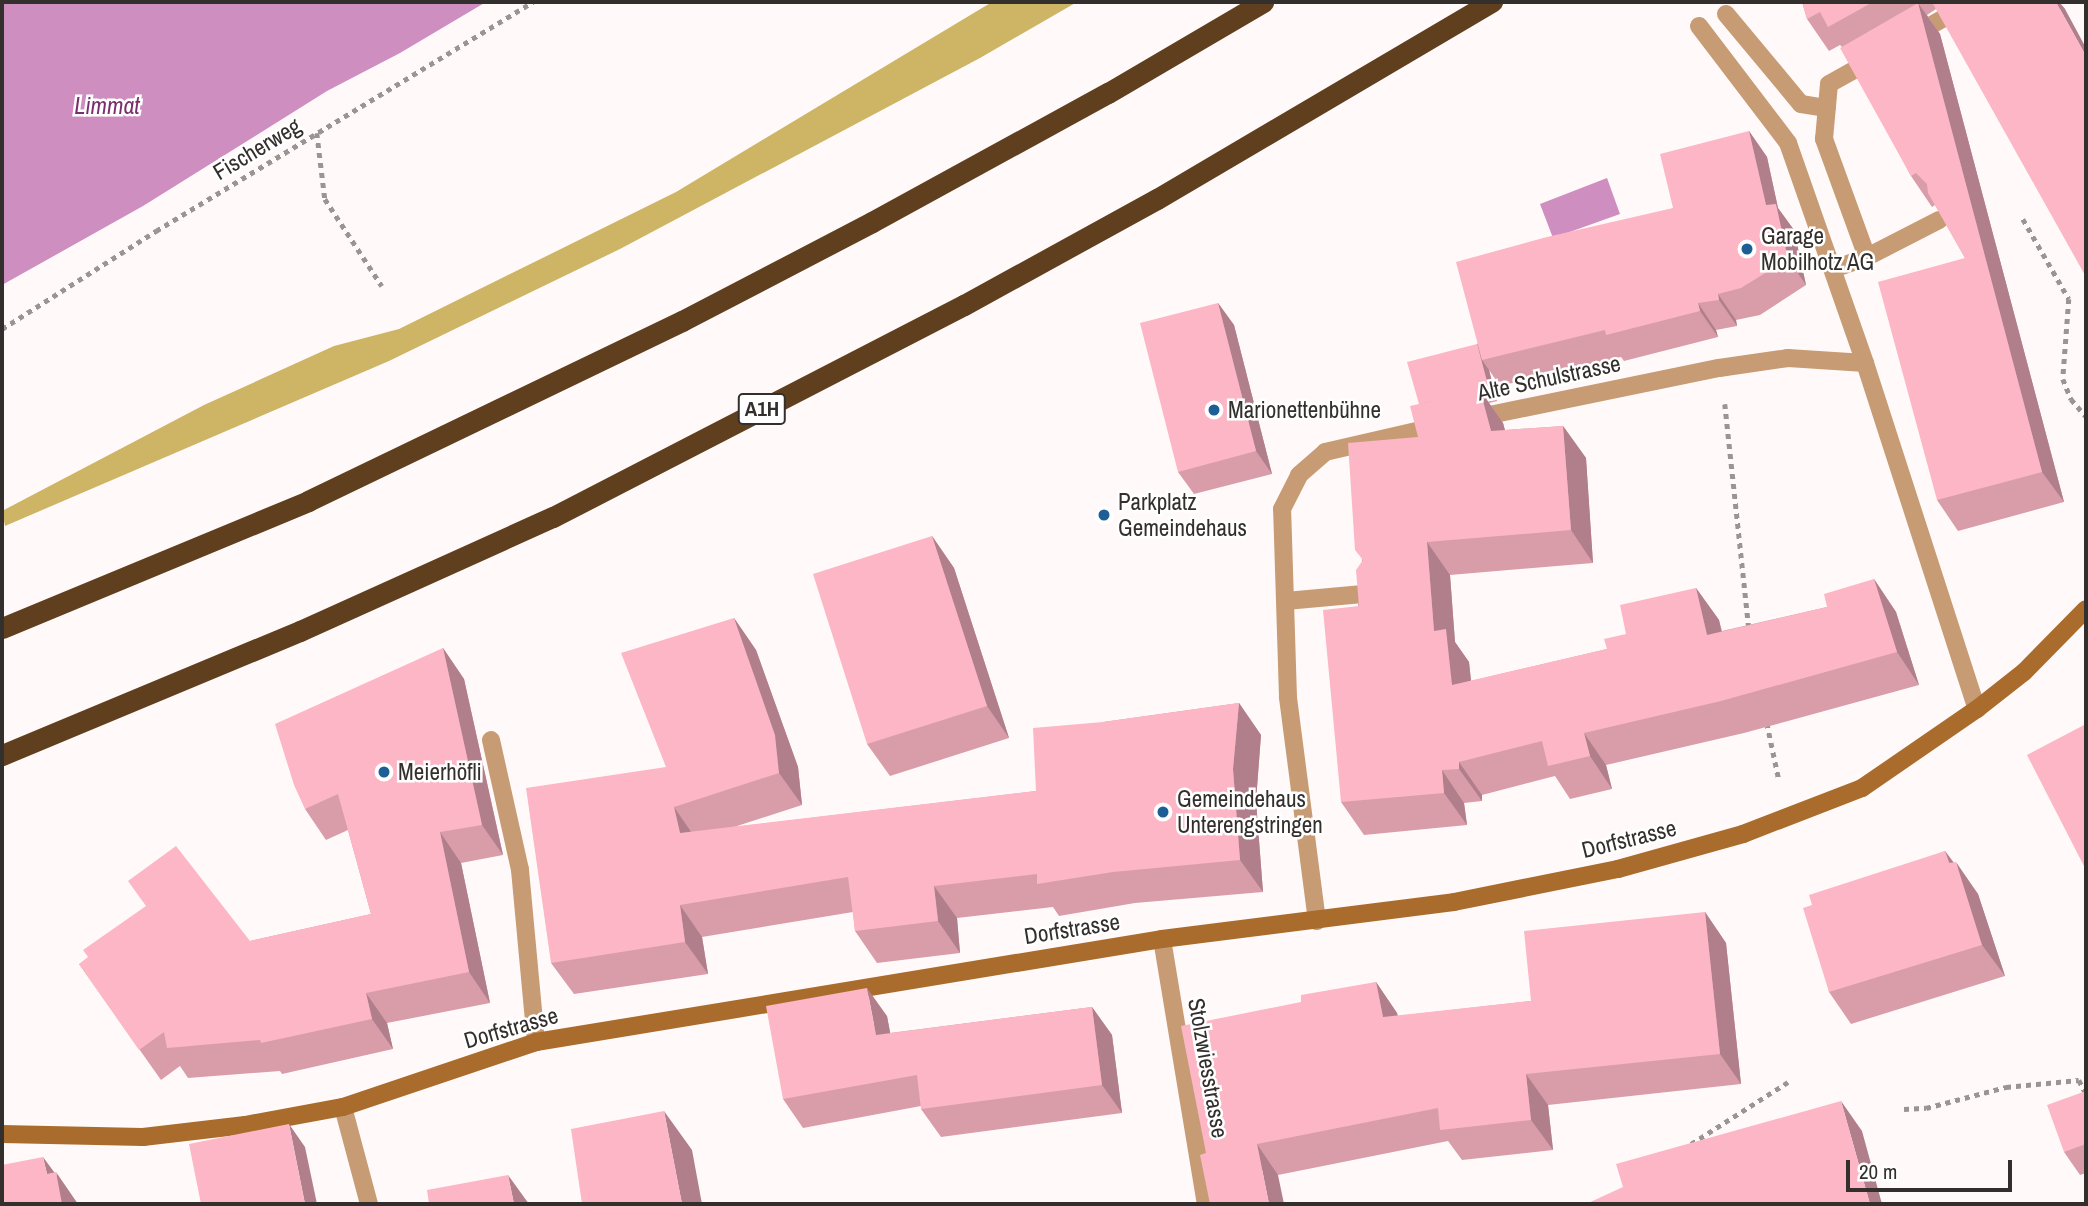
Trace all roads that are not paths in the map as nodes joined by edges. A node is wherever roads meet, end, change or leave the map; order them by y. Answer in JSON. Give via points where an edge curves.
{"nodes":[{"id":1,"x":1263,"y":2,"type":"edge"},
{"id":2,"x":1492,"y":2,"type":"edge"},
{"id":3,"x":1972,"y":2,"type":"edge"},
{"id":4,"x":1726,"y":13,"type":"dead end"},
{"id":5,"x":1699,"y":26,"type":"dead end"},
{"id":6,"x":1827,"y":108,"type":"junction"},
{"id":7,"x":1939,"y":220,"type":"edge"},
{"id":8,"x":1867,"y":257,"type":"junction"},
{"id":9,"x":1833,"y":269,"type":"junction"},
{"id":10,"x":1865,"y":363,"type":"junction"},
{"id":11,"x":1374,"y":593,"type":"edge"},
{"id":12,"x":1286,"y":601,"type":"junction"},
{"id":13,"x":2086,"y":609,"type":"edge"},
{"id":14,"x":2,"y":628,"type":"edge"},
{"id":15,"x":1977,"y":709,"type":"junction"},
{"id":16,"x":491,"y":740,"type":"dead end"},
{"id":17,"x":2,"y":755,"type":"edge"},
{"id":18,"x":1317,"y":921,"type":"junction"},
{"id":19,"x":1162,"y":939,"type":"junction"},
{"id":20,"x":536,"y":1042,"type":"junction"},
{"id":21,"x":343,"y":1107,"type":"junction"},
{"id":22,"x":2,"y":1134,"type":"edge"},
{"id":23,"x":369,"y":1204,"type":"edge"},
{"id":24,"x":1206,"y":1204,"type":"edge"}],
"edges":[{"from":1,"to":14,"type":"highway","via":[[1108,93],[682,321],[308,500]]},
{"from":2,"to":17,"type":"highway","number":"A1H","via":[[1145,206],[553,517],[275,642]]},
{"from":3,"to":6,"type":"street","via":[[1829,84]]},
{"from":4,"to":6,"type":"street","via":[[1801,104]]},
{"from":5,"to":9,"type":"street","via":[[1788,143]]},
{"from":6,"to":8,"type":"street","via":[[1824,139]]},
{"from":7,"to":8,"type":"street"},
{"from":8,"to":9,"type":"street"},
{"from":9,"to":10,"type":"street"},
{"from":10,"to":12,"type":"street","name":"Alte Schulstrasse","via":[[1788,358],[1719,368],[1325,452],[1299,475],[1282,509]]},
{"from":10,"to":15,"type":"street"},
{"from":11,"to":12,"type":"street"},
{"from":12,"to":18,"type":"street","name":"Alte Schulstrasse","via":[[1288,697]]},
{"from":13,"to":15,"type":"street","name":"Dorfstrasse","via":[[2024,672]]},
{"from":15,"to":18,"type":"street","name":"Dorfstrasse","via":[[1862,788],[1790,818],[1618,869],[1454,902]]},
{"from":16,"to":20,"type":"street","via":[[520,870]]},
{"from":18,"to":19,"type":"street","name":"Dorfstrasse"},
{"from":19,"to":20,"type":"street","name":"Dorfstrasse"},
{"from":19,"to":24,"type":"street","name":"Stolzwiesstrasse"},
{"from":20,"to":21,"type":"street","name":"Dorfstrasse"},
{"from":21,"to":22,"type":"street","name":"Dorfstrasse","via":[[143,1137]]},
{"from":21,"to":23,"type":"street"}]}
